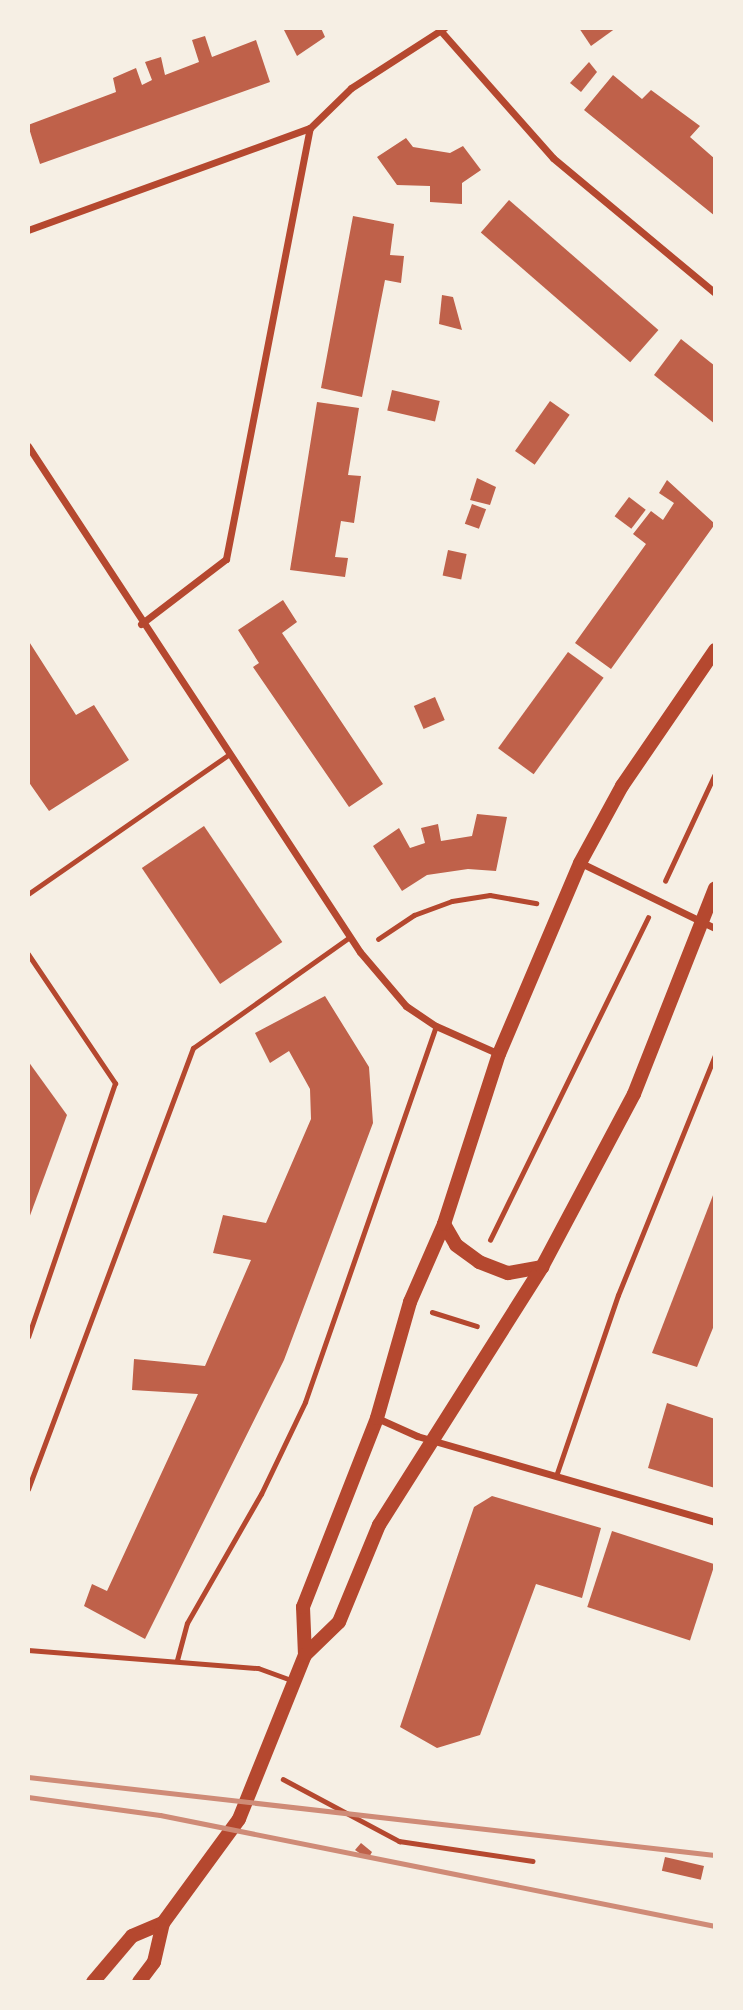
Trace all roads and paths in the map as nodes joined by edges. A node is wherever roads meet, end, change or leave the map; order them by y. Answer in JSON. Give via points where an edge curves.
{"nodes":[{"id":1,"x":441,"y":29,"type":"edge"},
{"id":2,"x":310,"y":128,"type":"junction"},
{"id":3,"x":28,"y":230,"type":"edge"},
{"id":4,"x":715,"y":293,"type":"edge"},
{"id":5,"x":28,"y":446,"type":"edge"},
{"id":6,"x":141,"y":624,"type":"junction"},
{"id":7,"x":715,"y":650,"type":"edge"},
{"id":8,"x":228,"y":755,"type":"junction"},
{"id":9,"x":715,"y":774,"type":"edge"},
{"id":10,"x":580,"y":863,"type":"junction"},
{"id":11,"x":715,"y":888,"type":"edge"},
{"id":12,"x":28,"y":894,"type":"edge"},
{"id":13,"x":656,"y":901,"type":"junction"},
{"id":14,"x":559,"y":909,"type":"junction"},
{"id":15,"x":701,"y":922,"type":"junction"},
{"id":16,"x":715,"y":928,"type":"edge"},
{"id":17,"x":350,"y":937,"type":"junction"},
{"id":18,"x":360,"y":952,"type":"junction"},
{"id":19,"x":28,"y":954,"type":"edge"},
{"id":20,"x":436,"y":1026,"type":"junction"},
{"id":21,"x":499,"y":1054,"type":"junction"},
{"id":22,"x":715,"y":1055,"type":"edge"},
{"id":23,"x":444,"y":1224,"type":"junction"},
{"id":24,"x":479,"y":1262,"type":"junction"},
{"id":25,"x":542,"y":1267,"type":"junction"},
{"id":26,"x":431,"y":1312,"type":"dead end"},
{"id":27,"x":479,"y":1326,"type":"dead end"},
{"id":28,"x":28,"y":1336,"type":"edge"},
{"id":29,"x":377,"y":1418,"type":"junction"},
{"id":30,"x":431,"y":1439,"type":"junction"},
{"id":31,"x":557,"y":1474,"type":"junction"},
{"id":32,"x":28,"y":1489,"type":"edge"},
{"id":33,"x":715,"y":1522,"type":"edge"},
{"id":34,"x":28,"y":1650,"type":"edge"},
{"id":35,"x":305,"y":1655,"type":"junction"},
{"id":36,"x":177,"y":1660,"type":"junction"},
{"id":37,"x":294,"y":1681,"type":"junction"},
{"id":38,"x":262,"y":1766,"type":"junction"},
{"id":39,"x":533,"y":1861,"type":"dead end"},
{"id":40,"x":163,"y":1923,"type":"junction"},
{"id":41,"x":93,"y":1982,"type":"edge"},
{"id":42,"x":139,"y":1982,"type":"edge"}],
"edges":[{"from":1,"to":2,"type":"street","via":[[351,88]]},
{"from":1,"to":4,"type":"street","via":[[553,158]]},
{"from":2,"to":3,"type":"street"},
{"from":2,"to":6,"type":"street","via":[[226,559]]},
{"from":5,"to":6,"type":"street"},
{"from":6,"to":8,"type":"street"},
{"from":7,"to":10,"type":"main road","via":[[622,786]]},
{"from":8,"to":12,"type":"lane"},
{"from":8,"to":17,"type":"street"},
{"from":9,"to":13,"type":"path"},
{"from":10,"to":13,"type":"street"},
{"from":10,"to":14,"type":"main road"},
{"from":11,"to":15,"type":"main road"},
{"from":13,"to":15,"type":"street"},
{"from":13,"to":24,"type":"path"},
{"from":14,"to":18,"type":"path","via":[[507,895],[452,901],[414,915]]},
{"from":14,"to":21,"type":"main road"},
{"from":15,"to":16,"type":"street"},
{"from":15,"to":25,"type":"main road","via":[[634,1094]]},
{"from":17,"to":18,"type":"street"},
{"from":17,"to":32,"type":"lane","via":[[193,1048]]},
{"from":18,"to":20,"type":"street","via":[[406,1006]]},
{"from":19,"to":28,"type":"lane","via":[[115,1083]]},
{"from":20,"to":21,"type":"street"},
{"from":20,"to":36,"type":"lane","via":[[305,1402],[261,1494],[187,1623]]},
{"from":21,"to":23,"type":"main road"},
{"from":22,"to":31,"type":"lane","via":[[618,1295]]},
{"from":23,"to":24,"type":"main road","via":[[456,1245]]},
{"from":23,"to":29,"type":"main road","via":[[410,1302]]},
{"from":24,"to":25,"type":"main road","via":[[508,1273]]},
{"from":25,"to":30,"type":"main road"},
{"from":26,"to":27,"type":"path"},
{"from":29,"to":30,"type":"street"},
{"from":29,"to":35,"type":"main road","via":[[303,1607]]},
{"from":30,"to":31,"type":"street"},
{"from":30,"to":35,"type":"main road","via":[[379,1525],[339,1622]]},
{"from":31,"to":33,"type":"street"},
{"from":34,"to":36,"type":"lane"},
{"from":35,"to":37,"type":"main road"},
{"from":36,"to":37,"type":"lane","via":[[258,1668]]},
{"from":37,"to":38,"type":"main road"},
{"from":38,"to":39,"type":"path","via":[[399,1841]]},
{"from":38,"to":40,"type":"main road","via":[[239,1819]]},
{"from":40,"to":41,"type":"main road","via":[[132,1936]]},
{"from":40,"to":42,"type":"main road","via":[[154,1962]]}]}
